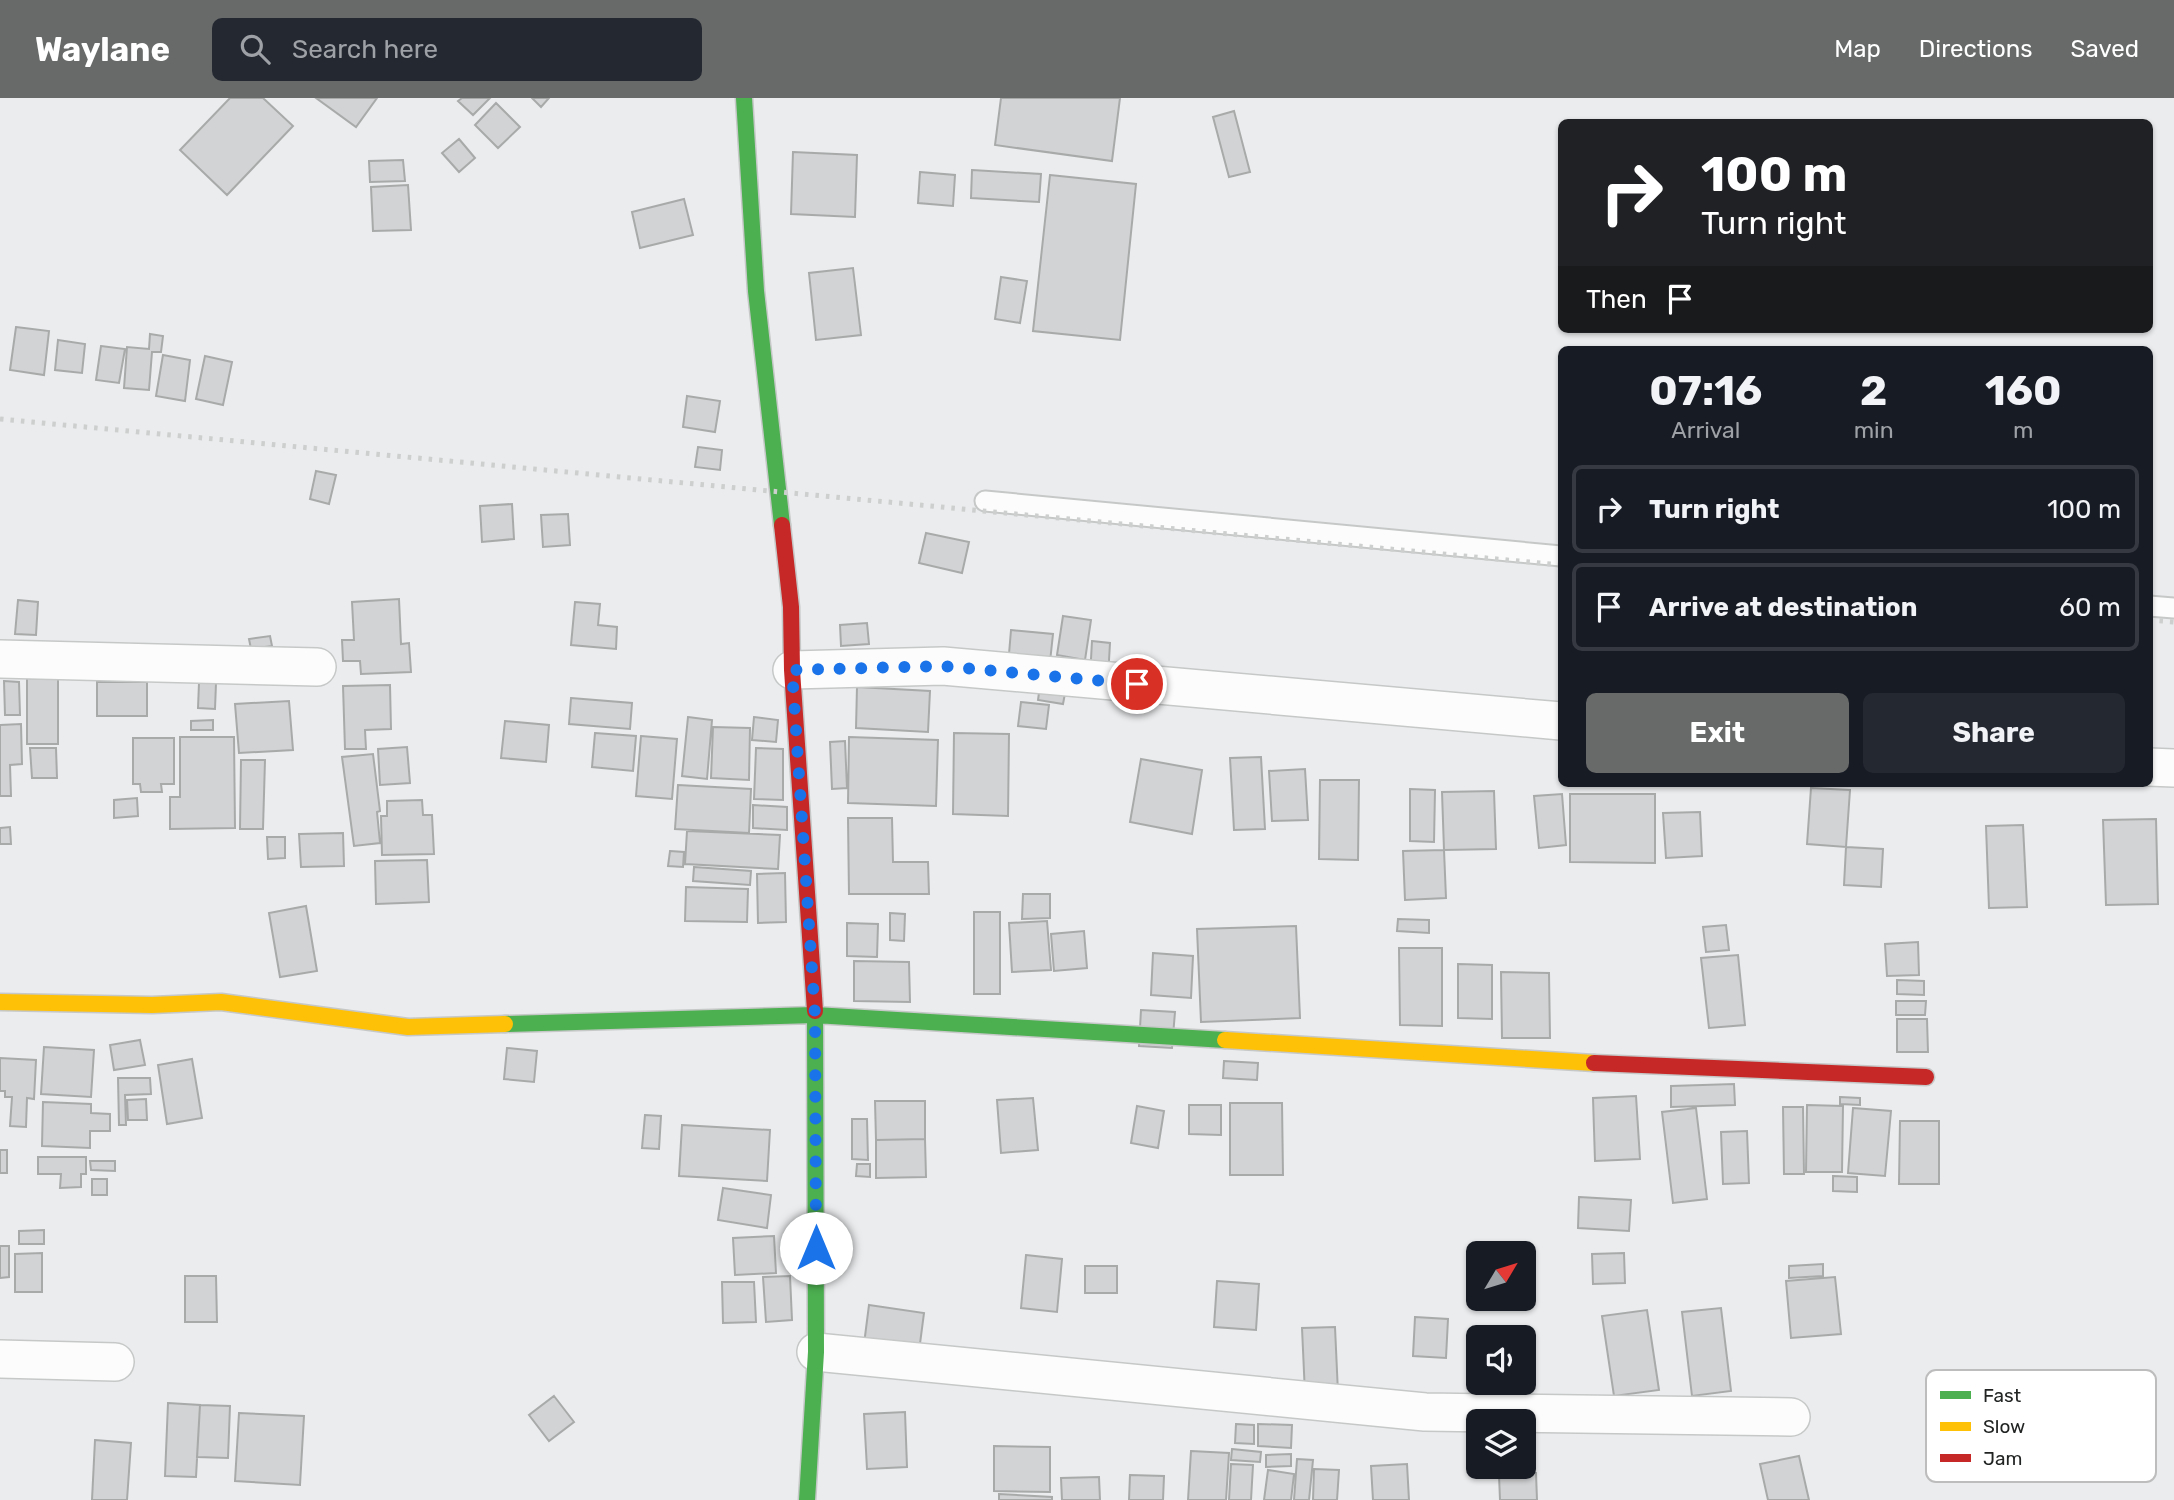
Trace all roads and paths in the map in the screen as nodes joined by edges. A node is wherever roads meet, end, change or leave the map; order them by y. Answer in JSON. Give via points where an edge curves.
{"nodes":[{"id":1,"x":744,"y":98,"type":"edge"},
{"id":2,"x":985,"y":500,"type":"dead end"},
{"id":3,"x":1558,"y":556,"type":"edge"},
{"id":4,"x":2153,"y":606,"type":"edge"},
{"id":5,"x":2174,"y":608,"type":"edge"},
{"id":6,"x":0,"y":659,"type":"edge"},
{"id":7,"x":317,"y":667,"type":"dead end"},
{"id":8,"x":792,"y":670,"type":"junction"},
{"id":9,"x":1558,"y":721,"type":"edge"},
{"id":10,"x":2153,"y":767,"type":"edge"},
{"id":11,"x":2174,"y":768,"type":"edge"},
{"id":12,"x":0,"y":1002,"type":"edge"},
{"id":13,"x":815,"y":1015,"type":"junction"},
{"id":14,"x":1926,"y":1077,"type":"dead end"},
{"id":15,"x":816,"y":1352,"type":"junction"},
{"id":16,"x":0,"y":1359,"type":"edge"},
{"id":17,"x":115,"y":1362,"type":"dead end"},
{"id":18,"x":1791,"y":1416,"type":"dead end"},
{"id":19,"x":807,"y":1500,"type":"edge"}],
"edges":[{"from":1,"to":8,"type":"street","via":[[757,291],[791,607]]},
{"from":2,"to":3,"type":"lane"},
{"from":4,"to":5,"type":"lane"},
{"from":6,"to":7,"type":"street"},
{"from":8,"to":9,"type":"street","via":[[943,666]]},
{"from":8,"to":13,"type":"street"},
{"from":10,"to":11,"type":"street"},
{"from":12,"to":13,"type":"street","via":[[220,1002],[408,1027]]},
{"from":13,"to":14,"type":"street","via":[[1611,1064]]},
{"from":13,"to":15,"type":"street"},
{"from":15,"to":18,"type":"street","via":[[1425,1412]]},
{"from":15,"to":19,"type":"street"},
{"from":16,"to":17,"type":"street"}]}
